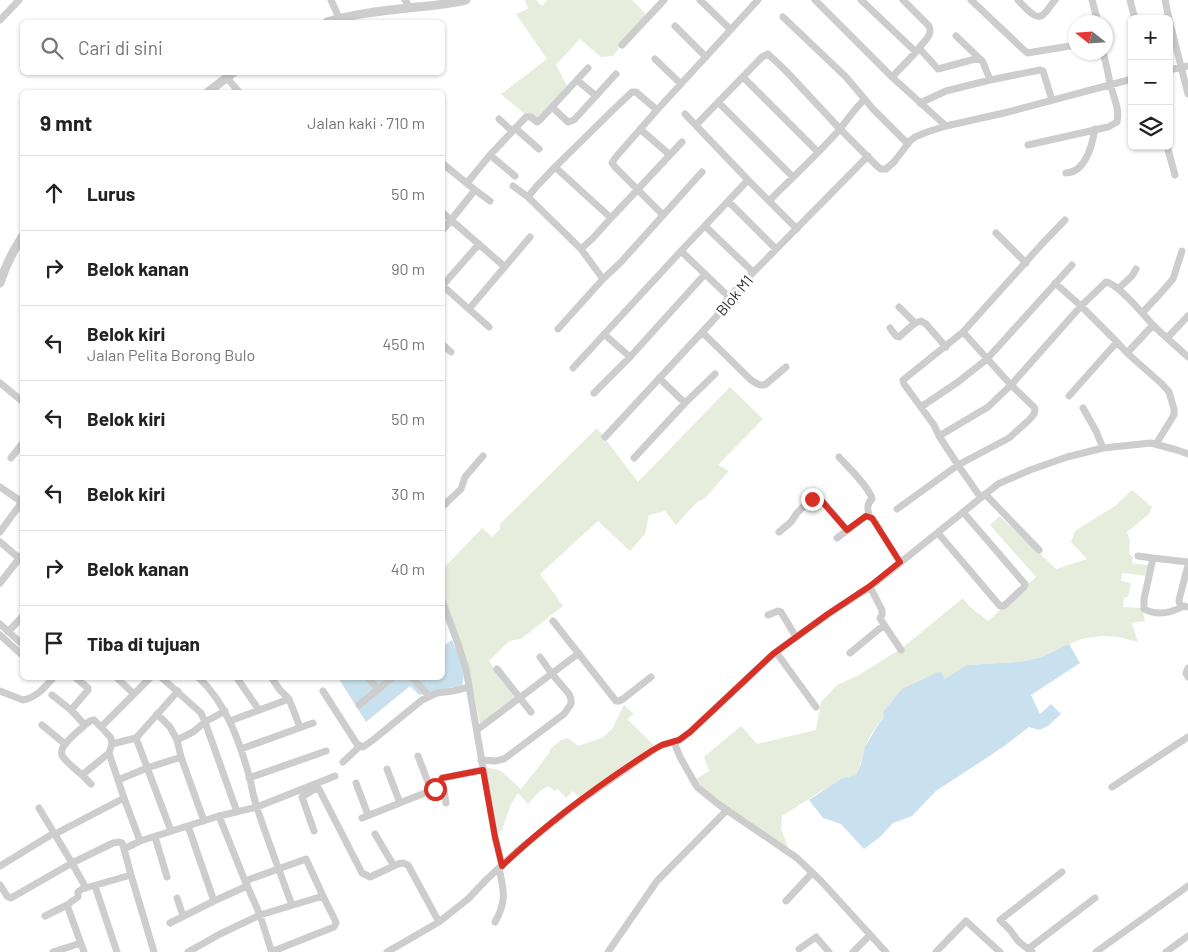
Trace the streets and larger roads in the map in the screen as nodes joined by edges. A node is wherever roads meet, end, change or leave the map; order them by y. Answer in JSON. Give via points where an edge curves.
{"nodes":[{"id":1,"x":19,"y":0,"type":"edge"},
{"id":2,"x":331,"y":0,"type":"edge"},
{"id":3,"x":466,"y":0,"type":"edge"},
{"id":4,"x":664,"y":0,"type":"edge"},
{"id":5,"x":700,"y":0,"type":"edge"},
{"id":6,"x":758,"y":0,"type":"edge"},
{"id":7,"x":816,"y":0,"type":"edge"},
{"id":8,"x":861,"y":0,"type":"edge"},
{"id":9,"x":903,"y":0,"type":"edge"},
{"id":10,"x":971,"y":0,"type":"edge"},
{"id":11,"x":1018,"y":0,"type":"edge"},
{"id":12,"x":1055,"y":0,"type":"edge"},
{"id":13,"x":1092,"y":0,"type":"edge"},
{"id":14,"x":1130,"y":0,"type":"edge"},
{"id":15,"x":1164,"y":0,"type":"edge"},
{"id":16,"x":408,"y":4,"type":"edge"},
{"id":17,"x":1096,"y":15,"type":"edge"},
{"id":18,"x":1134,"y":15,"type":"edge"},
{"id":19,"x":1168,"y":15,"type":"edge"},
{"id":20,"x":783,"y":16,"type":"dead end"},
{"id":21,"x":338,"y":18,"type":"junction"},
{"id":22,"x":0,"y":20,"type":"edge"},
{"id":23,"x":332,"y":20,"type":"edge"},
{"id":24,"x":675,"y":26,"type":"dead end"},
{"id":25,"x":730,"y":29,"type":"junction"},
{"id":26,"x":1173,"y":32,"type":"edge"},
{"id":27,"x":956,"y":36,"type":"dead end"},
{"id":28,"x":622,"y":45,"type":"dead end"},
{"id":29,"x":1068,"y":46,"type":"edge"},
{"id":30,"x":706,"y":57,"type":"junction"},
{"id":31,"x":979,"y":58,"type":"junction"},
{"id":32,"x":655,"y":59,"type":"dead end"},
{"id":33,"x":1105,"y":60,"type":"edge"},
{"id":34,"x":1184,"y":66,"type":"edge"},
{"id":35,"x":588,"y":68,"type":"dead end"},
{"id":36,"x":616,"y":74,"type":"dead end"},
{"id":37,"x":230,"y":75,"type":"edge"},
{"id":38,"x":743,"y":77,"type":"junction"},
{"id":39,"x":892,"y":77,"type":"junction"},
{"id":40,"x":577,"y":80,"type":"junction"},
{"id":41,"x":990,"y":80,"type":"junction"},
{"id":42,"x":1128,"y":81,"type":"edge"},
{"id":43,"x":681,"y":84,"type":"junction"},
{"id":44,"x":1111,"y":85,"type":"junction"},
{"id":45,"x":211,"y":90,"type":"edge"},
{"id":46,"x":238,"y":90,"type":"edge"},
{"id":47,"x":1188,"y":94,"type":"edge"},
{"id":48,"x":596,"y":96,"type":"junction"},
{"id":49,"x":865,"y":99,"type":"junction"},
{"id":50,"x":1052,"y":100,"type":"junction"},
{"id":51,"x":719,"y":103,"type":"junction"},
{"id":52,"x":920,"y":103,"type":"junction"},
{"id":53,"x":552,"y":107,"type":"junction"},
{"id":54,"x":657,"y":110,"type":"junction"},
{"id":55,"x":685,"y":114,"type":"dead end"},
{"id":56,"x":499,"y":119,"type":"dead end"},
{"id":57,"x":696,"y":125,"type":"junction"},
{"id":58,"x":946,"y":126,"type":"junction"},
{"id":59,"x":640,"y":129,"type":"junction"},
{"id":60,"x":840,"y":129,"type":"junction"},
{"id":61,"x":1095,"y":129,"type":"junction"},
{"id":62,"x":513,"y":130,"type":"junction"},
{"id":63,"x":682,"y":142,"type":"dead end"},
{"id":64,"x":908,"y":144,"type":"junction"},
{"id":65,"x":1028,"y":145,"type":"dead end"},
{"id":66,"x":539,"y":149,"type":"dead end"},
{"id":67,"x":1168,"y":150,"type":"edge"},
{"id":68,"x":818,"y":152,"type":"junction"},
{"id":69,"x":490,"y":155,"type":"junction"},
{"id":70,"x":670,"y":155,"type":"junction"},
{"id":71,"x":868,"y":156,"type":"junction"},
{"id":72,"x":445,"y":165,"type":"edge"},
{"id":73,"x":556,"y":167,"type":"junction"},
{"id":74,"x":702,"y":172,"type":"dead end"},
{"id":75,"x":1066,"y":172,"type":"dead end"},
{"id":76,"x":1175,"y":175,"type":"dead end"},
{"id":77,"x":515,"y":176,"type":"dead end"},
{"id":78,"x":793,"y":177,"type":"junction"},
{"id":79,"x":748,"y":180,"type":"junction"},
{"id":80,"x":467,"y":183,"type":"junction"},
{"id":81,"x":513,"y":186,"type":"dead end"},
{"id":82,"x":475,"y":190,"type":"junction"},
{"id":83,"x":638,"y":190,"type":"junction"},
{"id":84,"x":528,"y":198,"type":"junction"},
{"id":85,"x":490,"y":201,"type":"dead end"},
{"id":86,"x":728,"y":201,"type":"junction"},
{"id":87,"x":769,"y":201,"type":"junction"},
{"id":88,"x":445,"y":215,"type":"edge"},
{"id":89,"x":663,"y":215,"type":"junction"},
{"id":90,"x":611,"y":218,"type":"junction"},
{"id":91,"x":451,"y":220,"type":"junction"},
{"id":92,"x":1065,"y":220,"type":"dead end"},
{"id":93,"x":705,"y":226,"type":"junction"},
{"id":94,"x":445,"y":227,"type":"edge"},
{"id":95,"x":797,"y":229,"type":"junction"},
{"id":96,"x":996,"y":233,"type":"dead end"},
{"id":97,"x":530,"y":237,"type":"dead end"},
{"id":98,"x":20,"y":240,"type":"edge"},
{"id":99,"x":479,"y":244,"type":"junction"},
{"id":100,"x":581,"y":249,"type":"junction"},
{"id":101,"x":776,"y":249,"type":"junction"},
{"id":102,"x":681,"y":251,"type":"junction"},
{"id":103,"x":1182,"y":251,"type":"dead end"},
{"id":104,"x":1026,"y":262,"type":"junction"},
{"id":105,"x":1072,"y":265,"type":"dead end"},
{"id":106,"x":505,"y":267,"type":"junction"},
{"id":107,"x":1136,"y":269,"type":"dead end"},
{"id":108,"x":753,"y":272,"type":"junction"},
{"id":109,"x":704,"y":274,"type":"junction"},
{"id":110,"x":603,"y":280,"type":"junction"},
{"id":111,"x":0,"y":283,"type":"edge"},
{"id":112,"x":445,"y":283,"type":"edge"},
{"id":113,"x":1056,"y":283,"type":"junction"},
{"id":114,"x":445,"y":287,"type":"edge"},
{"id":115,"x":1118,"y":290,"type":"junction"},
{"id":116,"x":729,"y":297,"type":"junction"},
{"id":117,"x":1081,"y":306,"type":"junction"},
{"id":118,"x":899,"y":307,"type":"dead end"},
{"id":119,"x":469,"y":309,"type":"junction"},
{"id":120,"x":1142,"y":313,"type":"junction"},
{"id":121,"x":1188,"y":316,"type":"edge"},
{"id":122,"x":915,"y":323,"type":"junction"},
{"id":123,"x":1153,"y":325,"type":"junction"},
{"id":124,"x":489,"y":327,"type":"dead end"},
{"id":125,"x":890,"y":328,"type":"dead end"},
{"id":126,"x":558,"y":329,"type":"dead end"},
{"id":127,"x":702,"y":332,"type":"junction"},
{"id":128,"x":963,"y":332,"type":"junction"},
{"id":129,"x":604,"y":334,"type":"junction"},
{"id":130,"x":1167,"y":338,"type":"junction"},
{"id":131,"x":1117,"y":342,"type":"junction"},
{"id":132,"x":445,"y":347,"type":"edge"},
{"id":133,"x":946,"y":347,"type":"junction"},
{"id":134,"x":450,"y":352,"type":"dead end"},
{"id":135,"x":1126,"y":353,"type":"junction"},
{"id":136,"x":630,"y":357,"type":"junction"},
{"id":137,"x":1188,"y":357,"type":"edge"},
{"id":138,"x":987,"y":359,"type":"junction"},
{"id":139,"x":786,"y":367,"type":"dead end"},
{"id":140,"x":573,"y":368,"type":"dead end"},
{"id":141,"x":715,"y":374,"type":"dead end"},
{"id":142,"x":659,"y":378,"type":"junction"},
{"id":143,"x":0,"y":383,"type":"edge"},
{"id":144,"x":1011,"y":385,"type":"junction"},
{"id":145,"x":594,"y":393,"type":"dead end"},
{"id":146,"x":1069,"y":396,"type":"dead end"},
{"id":147,"x":20,"y":399,"type":"edge"},
{"id":148,"x":685,"y":403,"type":"junction"},
{"id":149,"x":921,"y":407,"type":"junction"},
{"id":150,"x":1083,"y":408,"type":"dead end"},
{"id":151,"x":939,"y":436,"type":"junction"},
{"id":152,"x":605,"y":437,"type":"dead end"},
{"id":153,"x":1156,"y":444,"type":"junction"},
{"id":154,"x":20,"y":447,"type":"edge"},
{"id":155,"x":1103,"y":448,"type":"junction"},
{"id":156,"x":1188,"y":454,"type":"edge"},
{"id":157,"x":483,"y":456,"type":"dead end"},
{"id":158,"x":839,"y":457,"type":"dead end"},
{"id":159,"x":11,"y":458,"type":"dead end"},
{"id":160,"x":634,"y":458,"type":"dead end"},
{"id":161,"x":958,"y":465,"type":"junction"},
{"id":162,"x":0,"y":487,"type":"edge"},
{"id":163,"x":983,"y":496,"type":"junction"},
{"id":164,"x":445,"y":504,"type":"edge"},
{"id":165,"x":898,"y":509,"type":"dead end"},
{"id":166,"x":963,"y":512,"type":"junction"},
{"id":167,"x":870,"y":517,"type":"junction"},
{"id":168,"x":847,"y":530,"type":"junction"},
{"id":169,"x":0,"y":532,"type":"edge"},
{"id":170,"x":779,"y":532,"type":"dead end"},
{"id":171,"x":938,"y":533,"type":"junction"},
{"id":172,"x":837,"y":538,"type":"dead end"},
{"id":173,"x":0,"y":542,"type":"edge"},
{"id":174,"x":1038,"y":550,"type":"dead end"},
{"id":175,"x":20,"y":556,"type":"edge"},
{"id":176,"x":1138,"y":556,"type":"dead end"},
{"id":177,"x":20,"y":558,"type":"edge"},
{"id":178,"x":1153,"y":558,"type":"junction"},
{"id":179,"x":900,"y":562,"type":"junction"},
{"id":180,"x":1188,"y":564,"type":"edge"},
{"id":181,"x":0,"y":583,"type":"edge"},
{"id":182,"x":870,"y":586,"type":"junction"},
{"id":183,"x":1186,"y":607,"type":"edge"},
{"id":184,"x":445,"y":608,"type":"edge"},
{"id":185,"x":768,"y":615,"type":"dead end"},
{"id":186,"x":20,"y":619,"type":"edge"},
{"id":187,"x":553,"y":621,"type":"dead end"},
{"id":188,"x":0,"y":624,"type":"edge"},
{"id":189,"x":884,"y":625,"type":"junction"},
{"id":190,"x":8,"y":632,"type":"junction"},
{"id":191,"x":0,"y":635,"type":"edge"},
{"id":192,"x":796,"y":637,"type":"junction"},
{"id":193,"x":18,"y":644,"type":"edge"},
{"id":194,"x":902,"y":650,"type":"dead end"},
{"id":195,"x":776,"y":652,"type":"junction"},
{"id":196,"x":579,"y":653,"type":"junction"},
{"id":197,"x":850,"y":653,"type":"dead end"},
{"id":198,"x":540,"y":657,"type":"dead end"},
{"id":199,"x":1188,"y":668,"type":"edge"},
{"id":200,"x":497,"y":669,"type":"dead end"},
{"id":201,"x":552,"y":674,"type":"junction"},
{"id":202,"x":651,"y":677,"type":"dead end"},
{"id":203,"x":1188,"y":677,"type":"edge"},
{"id":204,"x":49,"y":680,"type":"edge"},
{"id":205,"x":78,"y":680,"type":"edge"},
{"id":206,"x":119,"y":680,"type":"edge"},
{"id":207,"x":148,"y":680,"type":"edge"},
{"id":208,"x":164,"y":680,"type":"edge"},
{"id":209,"x":202,"y":680,"type":"edge"},
{"id":210,"x":238,"y":680,"type":"edge"},
{"id":211,"x":273,"y":680,"type":"edge"},
{"id":212,"x":370,"y":680,"type":"edge"},
{"id":213,"x":389,"y":680,"type":"edge"},
{"id":214,"x":415,"y":680,"type":"edge"},
{"id":215,"x":469,"y":687,"type":"junction"},
{"id":216,"x":378,"y":689,"type":"junction"},
{"id":217,"x":0,"y":691,"type":"edge"},
{"id":218,"x":178,"y":691,"type":"junction"},
{"id":219,"x":324,"y":691,"type":"dead end"},
{"id":220,"x":134,"y":694,"type":"junction"},
{"id":221,"x":52,"y":695,"type":"dead end"},
{"id":222,"x":429,"y":696,"type":"junction"},
{"id":223,"x":519,"y":697,"type":"junction"},
{"id":224,"x":289,"y":699,"type":"junction"},
{"id":225,"x":359,"y":705,"type":"dead end"},
{"id":226,"x":816,"y":707,"type":"dead end"},
{"id":227,"x":71,"y":710,"type":"junction"},
{"id":228,"x":259,"y":710,"type":"junction"},
{"id":229,"x":225,"y":711,"type":"junction"},
{"id":230,"x":531,"y":712,"type":"dead end"},
{"id":231,"x":157,"y":714,"type":"junction"},
{"id":232,"x":230,"y":721,"type":"junction"},
{"id":233,"x":205,"y":722,"type":"junction"},
{"id":234,"x":313,"y":723,"type":"dead end"},
{"id":235,"x":42,"y":725,"type":"dead end"},
{"id":236,"x":86,"y":725,"type":"junction"},
{"id":237,"x":101,"y":727,"type":"junction"},
{"id":238,"x":300,"y":727,"type":"junction"},
{"id":239,"x":477,"y":730,"type":"junction"},
{"id":240,"x":1188,"y":737,"type":"edge"},
{"id":241,"x":136,"y":738,"type":"junction"},
{"id":242,"x":177,"y":740,"type":"junction"},
{"id":243,"x":674,"y":742,"type":"junction"},
{"id":244,"x":65,"y":744,"type":"junction"},
{"id":245,"x":112,"y":744,"type":"junction"},
{"id":246,"x":360,"y":746,"type":"junction"},
{"id":247,"x":241,"y":749,"type":"junction"},
{"id":248,"x":326,"y":751,"type":"dead end"},
{"id":249,"x":109,"y":753,"type":"junction"},
{"id":250,"x":418,"y":756,"type":"dead end"},
{"id":251,"x":181,"y":757,"type":"junction"},
{"id":252,"x":481,"y":760,"type":"junction"},
{"id":253,"x":343,"y":762,"type":"dead end"},
{"id":254,"x":148,"y":768,"type":"junction"},
{"id":255,"x":387,"y":769,"type":"dead end"},
{"id":256,"x":483,"y":770,"type":"junction"},
{"id":257,"x":82,"y":775,"type":"junction"},
{"id":258,"x":335,"y":776,"type":"dead end"},
{"id":259,"x":249,"y":778,"type":"junction"},
{"id":260,"x":442,"y":778,"type":"junction"},
{"id":261,"x":118,"y":780,"type":"junction"},
{"id":262,"x":356,"y":783,"type":"dead end"},
{"id":263,"x":91,"y":784,"type":"dead end"},
{"id":264,"x":1112,"y":787,"type":"dead end"},
{"id":265,"x":431,"y":790,"type":"junction"},
{"id":266,"x":124,"y":798,"type":"junction"},
{"id":267,"x":400,"y":803,"type":"junction"},
{"id":268,"x":446,"y":803,"type":"dead end"},
{"id":269,"x":257,"y":807,"type":"junction"},
{"id":270,"x":39,"y":808,"type":"dead end"},
{"id":271,"x":727,"y":810,"type":"junction"},
{"id":272,"x":238,"y":812,"type":"junction"},
{"id":273,"x":219,"y":816,"type":"junction"},
{"id":274,"x":204,"y":821,"type":"junction"},
{"id":275,"x":188,"y":826,"type":"junction"},
{"id":276,"x":171,"y":831,"type":"junction"},
{"id":277,"x":314,"y":831,"type":"dead end"},
{"id":278,"x":55,"y":833,"type":"junction"},
{"id":279,"x":374,"y":834,"type":"dead end"},
{"id":280,"x":155,"y":837,"type":"junction"},
{"id":281,"x":140,"y":841,"type":"junction"},
{"id":282,"x":124,"y":849,"type":"junction"},
{"id":283,"x":72,"y":863,"type":"junction"},
{"id":284,"x":0,"y":866,"type":"edge"},
{"id":285,"x":394,"y":866,"type":"junction"},
{"id":286,"x":500,"y":867,"type":"junction"},
{"id":287,"x":279,"y":869,"type":"junction"},
{"id":288,"x":1062,"y":872,"type":"dead end"},
{"id":289,"x":812,"y":873,"type":"junction"},
{"id":290,"x":131,"y":875,"type":"junction"},
{"id":291,"x":166,"y":878,"type":"dead end"},
{"id":292,"x":246,"y":884,"type":"junction"},
{"id":293,"x":0,"y":886,"type":"edge"},
{"id":294,"x":95,"y":886,"type":"junction"},
{"id":295,"x":86,"y":888,"type":"junction"},
{"id":296,"x":1187,"y":888,"type":"edge"},
{"id":297,"x":323,"y":896,"type":"junction"},
{"id":298,"x":177,"y":898,"type":"dead end"},
{"id":299,"x":1095,"y":898,"type":"dead end"},
{"id":300,"x":214,"y":901,"type":"junction"},
{"id":301,"x":786,"y":901,"type":"dead end"},
{"id":302,"x":67,"y":905,"type":"junction"},
{"id":303,"x":292,"y":906,"type":"junction"},
{"id":304,"x":260,"y":915,"type":"junction"},
{"id":305,"x":45,"y":916,"type":"dead end"},
{"id":306,"x":183,"y":916,"type":"junction"},
{"id":307,"x":439,"y":922,"type":"junction"},
{"id":308,"x":495,"y":922,"type":"dead end"},
{"id":309,"x":170,"y":923,"type":"dead end"},
{"id":310,"x":870,"y":935,"type":"junction"},
{"id":311,"x":1188,"y":936,"type":"edge"},
{"id":312,"x":81,"y":943,"type":"junction"},
{"id":313,"x":799,"y":949,"type":"dead end"},
{"id":314,"x":1030,"y":950,"type":"edge"},
{"id":315,"x":52,"y":952,"type":"edge"},
{"id":316,"x":84,"y":952,"type":"edge"},
{"id":317,"x":117,"y":952,"type":"edge"},
{"id":318,"x":152,"y":952,"type":"edge"},
{"id":319,"x":188,"y":952,"type":"edge"},
{"id":320,"x":387,"y":952,"type":"edge"},
{"id":321,"x":608,"y":952,"type":"edge"},
{"id":322,"x":829,"y":952,"type":"edge"},
{"id":323,"x":853,"y":952,"type":"edge"},
{"id":324,"x":886,"y":952,"type":"edge"},
{"id":325,"x":936,"y":952,"type":"edge"},
{"id":326,"x":1000,"y":952,"type":"edge"},
{"id":327,"x":1096,"y":952,"type":"edge"},
{"id":328,"x":1166,"y":952,"type":"edge"}],
"edges":[{"from":1,"to":22,"type":"street"},
{"from":2,"to":21,"type":"street"},
{"from":3,"to":16,"type":"street","via":[[439,5]]},
{"from":4,"to":28,"type":"street"},
{"from":5,"to":25,"type":"street"},
{"from":6,"to":25,"type":"street"},
{"from":7,"to":39,"type":"street"},
{"from":8,"to":39,"type":"street","via":[[916,52]]},
{"from":9,"to":31,"type":"street","via":[[930,26],[930,34],[919,48],[938,69]]},
{"from":10,"to":29,"type":"street","via":[[1025,51]]},
{"from":11,"to":12,"type":"street","via":[[1037,16],[1046,12]]},
{"from":13,"to":17,"type":"street"},
{"from":14,"to":18,"type":"street"},
{"from":15,"to":19,"type":"street"},
{"from":16,"to":21,"type":"street"},
{"from":20,"to":49,"type":"street"},
{"from":21,"to":23,"type":"street"},
{"from":24,"to":30,"type":"street"},
{"from":25,"to":30,"type":"street"},
{"from":26,"to":34,"type":"street"},
{"from":27,"to":31,"type":"street"},
{"from":30,"to":43,"type":"street"},
{"from":31,"to":41,"type":"street"},
{"from":32,"to":43,"type":"street"},
{"from":33,"to":44,"type":"street"},
{"from":34,"to":47,"type":"street"},
{"from":35,"to":40,"type":"street"},
{"from":36,"to":48,"type":"street"},
{"from":37,"to":45,"type":"street"},
{"from":37,"to":46,"type":"street"},
{"from":38,"to":51,"type":"street"},
{"from":38,"to":60,"type":"street","via":[[767,54]]},
{"from":38,"to":68,"type":"street"},
{"from":39,"to":52,"type":"street"},
{"from":40,"to":48,"type":"street"},
{"from":40,"to":53,"type":"street"},
{"from":41,"to":50,"type":"street","via":[[1041,70]]},
{"from":41,"to":52,"type":"street","via":[[946,91]]},
{"from":42,"to":44,"type":"street"},
{"from":43,"to":54,"type":"street"},
{"from":44,"to":50,"type":"street"},
{"from":44,"to":61,"type":"street","via":[[1117,106],[1117,122]]},
{"from":48,"to":53,"type":"street","via":[[570,122]]},
{"from":49,"to":60,"type":"street"},
{"from":49,"to":64,"type":"street"},
{"from":50,"to":58,"type":"street"},
{"from":51,"to":57,"type":"street"},
{"from":51,"to":78,"type":"street"},
{"from":52,"to":58,"type":"street"},
{"from":53,"to":62,"type":"street","via":[[539,121],[528,116]]},
{"from":54,"to":59,"type":"street"},
{"from":54,"to":73,"type":"street","via":[[632,92]]},
{"from":55,"to":57,"type":"street"},
{"from":56,"to":62,"type":"street"},
{"from":57,"to":79,"type":"street"},
{"from":58,"to":64,"type":"street","via":[[920,134]]},
{"from":59,"to":70,"type":"street"},
{"from":59,"to":83,"type":"street","via":[[612,163]]},
{"from":60,"to":68,"type":"street"},
{"from":60,"to":71,"type":"street"},
{"from":61,"to":65,"type":"street"},
{"from":61,"to":75,"type":"street","via":[[1083,163],[1075,171]]},
{"from":62,"to":66,"type":"street"},
{"from":62,"to":69,"type":"street"},
{"from":63,"to":70,"type":"street"},
{"from":64,"to":71,"type":"street","via":[[886,169],[881,169]]},
{"from":67,"to":76,"type":"street"},
{"from":68,"to":78,"type":"street"},
{"from":69,"to":77,"type":"street"},
{"from":69,"to":80,"type":"street"},
{"from":70,"to":83,"type":"street"},
{"from":71,"to":95,"type":"street","name":"Blok M1"},
{"from":72,"to":80,"type":"street"},
{"from":73,"to":84,"type":"street"},
{"from":73,"to":90,"type":"street"},
{"from":74,"to":89,"type":"street"},
{"from":78,"to":87,"type":"street"},
{"from":79,"to":86,"type":"street"},
{"from":79,"to":87,"type":"street"},
{"from":80,"to":82,"type":"street"},
{"from":81,"to":84,"type":"street"},
{"from":82,"to":85,"type":"street"},
{"from":82,"to":91,"type":"street"},
{"from":83,"to":89,"type":"street"},
{"from":83,"to":90,"type":"street"},
{"from":84,"to":100,"type":"street"},
{"from":86,"to":93,"type":"street"},
{"from":86,"to":101,"type":"street"},
{"from":87,"to":95,"type":"street"},
{"from":88,"to":91,"type":"street"},
{"from":89,"to":110,"type":"street"},
{"from":90,"to":100,"type":"street"},
{"from":91,"to":94,"type":"street"},
{"from":91,"to":99,"type":"street"},
{"from":92,"to":104,"type":"street"},
{"from":93,"to":102,"type":"street"},
{"from":93,"to":108,"type":"street"},
{"from":95,"to":101,"type":"street","name":"Blok M1"},
{"from":96,"to":104,"type":"street"},
{"from":97,"to":106,"type":"street"},
{"from":98,"to":111,"type":"street"},
{"from":99,"to":106,"type":"street"},
{"from":99,"to":112,"type":"street"},
{"from":100,"to":110,"type":"street"},
{"from":101,"to":108,"type":"street","name":"Blok M1"},
{"from":102,"to":109,"type":"street"},
{"from":102,"to":129,"type":"street"},
{"from":103,"to":120,"type":"street","via":[[1173,279]]},
{"from":104,"to":128,"type":"street"},
{"from":105,"to":113,"type":"street"},
{"from":106,"to":119,"type":"street"},
{"from":107,"to":115,"type":"street"},
{"from":108,"to":116,"type":"street","name":"Blok M1"},
{"from":109,"to":116,"type":"street"},
{"from":109,"to":136,"type":"street"},
{"from":110,"to":126,"type":"street"},
{"from":113,"to":117,"type":"street"},
{"from":113,"to":138,"type":"street"},
{"from":114,"to":119,"type":"street"},
{"from":115,"to":117,"type":"street","via":[[1106,282]]},
{"from":115,"to":120,"type":"street"},
{"from":116,"to":127,"type":"street","name":"Blok M1"},
{"from":117,"to":131,"type":"street"},
{"from":117,"to":144,"type":"street"},
{"from":118,"to":122,"type":"street"},
{"from":119,"to":124,"type":"street"},
{"from":120,"to":123,"type":"street"},
{"from":121,"to":130,"type":"street"},
{"from":122,"to":125,"type":"street","via":[[899,337]]},
{"from":122,"to":133,"type":"street","via":[[925,323]]},
{"from":123,"to":130,"type":"street"},
{"from":123,"to":135,"type":"street"},
{"from":127,"to":139,"type":"street","via":[[751,380],[762,386]]},
{"from":127,"to":142,"type":"street","name":"Blok M1"},
{"from":128,"to":133,"type":"street"},
{"from":128,"to":138,"type":"street"},
{"from":129,"to":136,"type":"street"},
{"from":129,"to":140,"type":"street"},
{"from":130,"to":137,"type":"street"},
{"from":131,"to":135,"type":"street"},
{"from":131,"to":146,"type":"street"},
{"from":132,"to":134,"type":"street"},
{"from":133,"to":149,"type":"street","via":[[903,380]]},
{"from":135,"to":153,"type":"street","via":[[1162,384],[1171,397],[1174,415]]},
{"from":136,"to":145,"type":"street"},
{"from":138,"to":144,"type":"street"},
{"from":138,"to":149,"type":"street"},
{"from":141,"to":148,"type":"street"},
{"from":142,"to":148,"type":"street"},
{"from":142,"to":152,"type":"street","name":"Blok M1"},
{"from":143,"to":147,"type":"street"},
{"from":144,"to":151,"type":"street","via":[[988,407]]},
{"from":144,"to":161,"type":"street","via":[[1034,407],[1034,414],[1010,438]]},
{"from":148,"to":160,"type":"street"},
{"from":149,"to":151,"type":"street"},
{"from":150,"to":155,"type":"street"},
{"from":151,"to":161,"type":"street"},
{"from":153,"to":155,"type":"street"},
{"from":153,"to":156,"type":"street"},
{"from":154,"to":159,"type":"street"},
{"from":155,"to":163,"type":"street","via":[[1030,470],[998,484]]},
{"from":157,"to":164,"type":"street","via":[[465,477],[459,492]]},
{"from":158,"to":167,"type":"street","via":[[872,496],[867,508]]},
{"from":161,"to":163,"type":"street"},
{"from":161,"to":165,"type":"street"},
{"from":162,"to":169,"type":"street","via":[[20,503]]},
{"from":163,"to":166,"type":"street"},
{"from":163,"to":174,"type":"street"},
{"from":166,"to":171,"type":"street"},
{"from":166,"to":171,"type":"street","via":[[1025,584],[1006,604],[1000,606]]},
{"from":167,"to":168,"type":"street","via":[[866,516]]},
{"from":167,"to":179,"type":"street"},
{"from":168,"to":170,"type":"street","via":[[816,498],[797,512],[787,527]]},
{"from":168,"to":172,"type":"street"},
{"from":171,"to":179,"type":"street"},
{"from":173,"to":175,"type":"street"},
{"from":176,"to":178,"type":"street"},
{"from":177,"to":181,"type":"street"},
{"from":178,"to":180,"type":"street"},
{"from":178,"to":183,"type":"street","via":[[1144,609],[1167,613]]},
{"from":179,"to":182,"type":"street"},
{"from":180,"to":183,"type":"street","via":[[1179,600]]},
{"from":182,"to":189,"type":"street","via":[[881,606],[880,618]]},
{"from":182,"to":192,"type":"street"},
{"from":184,"to":215,"type":"street"},
{"from":185,"to":192,"type":"street","via":[[781,612]]},
{"from":186,"to":190,"type":"street"},
{"from":187,"to":196,"type":"street"},
{"from":188,"to":190,"type":"street"},
{"from":189,"to":194,"type":"street"},
{"from":189,"to":197,"type":"street"},
{"from":190,"to":193,"type":"street"},
{"from":191,"to":193,"type":"street"},
{"from":192,"to":195,"type":"street"},
{"from":195,"to":226,"type":"street"},
{"from":195,"to":243,"type":"street","via":[[690,732]]},
{"from":196,"to":201,"type":"street"},
{"from":196,"to":202,"type":"street","via":[[616,701],[623,700]]},
{"from":198,"to":201,"type":"street"},
{"from":199,"to":203,"type":"street"},
{"from":200,"to":223,"type":"street"},
{"from":201,"to":223,"type":"street"},
{"from":201,"to":252,"type":"street","via":[[571,699],[564,714],[504,759],[495,762]]},
{"from":204,"to":217,"type":"street","via":[[38,693],[26,700]]},
{"from":205,"to":227,"type":"street","via":[[88,690]]},
{"from":206,"to":220,"type":"street"},
{"from":207,"to":220,"type":"street"},
{"from":208,"to":218,"type":"street"},
{"from":209,"to":229,"type":"street"},
{"from":210,"to":228,"type":"street"},
{"from":211,"to":224,"type":"street"},
{"from":212,"to":216,"type":"street"},
{"from":213,"to":216,"type":"street"},
{"from":214,"to":222,"type":"street"},
{"from":215,"to":222,"type":"street"},
{"from":215,"to":239,"type":"street"},
{"from":216,"to":225,"type":"street"},
{"from":218,"to":231,"type":"street"},
{"from":218,"to":233,"type":"street","via":[[202,713]]},
{"from":219,"to":246,"type":"street"},
{"from":220,"to":237,"type":"street"},
{"from":221,"to":227,"type":"street"},
{"from":222,"to":246,"type":"street","via":[[373,740]]},
{"from":223,"to":230,"type":"street"},
{"from":223,"to":239,"type":"street"},
{"from":224,"to":228,"type":"street"},
{"from":224,"to":238,"type":"street"},
{"from":227,"to":236,"type":"street"},
{"from":228,"to":232,"type":"street"},
{"from":229,"to":232,"type":"street"},
{"from":229,"to":233,"type":"street"},
{"from":231,"to":241,"type":"street"},
{"from":231,"to":242,"type":"street","via":[[170,726]]},
{"from":232,"to":247,"type":"street"},
{"from":233,"to":242,"type":"street"},
{"from":233,"to":272,"type":"street"},
{"from":234,"to":238,"type":"street"},
{"from":235,"to":244,"type":"street"},
{"from":236,"to":237,"type":"street","via":[[94,720]]},
{"from":236,"to":244,"type":"street"},
{"from":237,"to":245,"type":"street"},
{"from":238,"to":247,"type":"street"},
{"from":239,"to":252,"type":"street"},
{"from":240,"to":264,"type":"street"},
{"from":241,"to":245,"type":"street"},
{"from":241,"to":254,"type":"street"},
{"from":242,"to":251,"type":"street"},
{"from":243,"to":271,"type":"street","via":[[697,787]]},
{"from":243,"to":286,"type":"street","via":[[653,750],[569,809]]},
{"from":244,"to":257,"type":"street","via":[[62,756]]},
{"from":245,"to":249,"type":"street"},
{"from":246,"to":253,"type":"street"},
{"from":247,"to":259,"type":"street"},
{"from":248,"to":259,"type":"street"},
{"from":249,"to":257,"type":"street"},
{"from":249,"to":261,"type":"street"},
{"from":250,"to":265,"type":"street"},
{"from":251,"to":254,"type":"street"},
{"from":251,"to":274,"type":"street"},
{"from":252,"to":256,"type":"street"},
{"from":254,"to":261,"type":"street"},
{"from":254,"to":276,"type":"street"},
{"from":255,"to":267,"type":"street"},
{"from":256,"to":260,"type":"street"},
{"from":256,"to":286,"type":"street"},
{"from":257,"to":263,"type":"street"},
{"from":258,"to":269,"type":"street"},
{"from":259,"to":269,"type":"street"},
{"from":260,"to":265,"type":"street"},
{"from":260,"to":268,"type":"street"},
{"from":261,"to":266,"type":"street"},
{"from":262,"to":267,"type":"street","via":[[365,817]]},
{"from":265,"to":267,"type":"street"},
{"from":266,"to":278,"type":"street"},
{"from":266,"to":281,"type":"street"},
{"from":269,"to":272,"type":"street"},
{"from":269,"to":287,"type":"street"},
{"from":270,"to":278,"type":"street"},
{"from":271,"to":289,"type":"street","via":[[798,858]]},
{"from":271,"to":321,"type":"street","via":[[657,881]]},
{"from":272,"to":273,"type":"street"},
{"from":273,"to":274,"type":"street"},
{"from":273,"to":292,"type":"street"},
{"from":274,"to":275,"type":"street"},
{"from":275,"to":276,"type":"street"},
{"from":275,"to":300,"type":"street"},
{"from":276,"to":280,"type":"street"},
{"from":277,"to":285,"type":"street","via":[[302,797],[320,788],[362,873],[373,876]]},
{"from":278,"to":283,"type":"street"},
{"from":278,"to":284,"type":"street"},
{"from":279,"to":285,"type":"street"},
{"from":280,"to":281,"type":"street"},
{"from":280,"to":291,"type":"street"},
{"from":281,"to":282,"type":"street"},
{"from":282,"to":283,"type":"street","via":[[117,842]]},
{"from":282,"to":290,"type":"street"},
{"from":283,"to":293,"type":"street","via":[[11,898]]},
{"from":283,"to":295,"type":"street"},
{"from":285,"to":307,"type":"street","via":[[408,865]]},
{"from":286,"to":307,"type":"street"},
{"from":286,"to":308,"type":"street","via":[[504,900]]},
{"from":287,"to":292,"type":"street"},
{"from":287,"to":297,"type":"street","via":[[306,859]]},
{"from":287,"to":303,"type":"street"},
{"from":288,"to":314,"type":"street","via":[[1000,920]]},
{"from":289,"to":301,"type":"street"},
{"from":289,"to":310,"type":"street"},
{"from":290,"to":294,"type":"street"},
{"from":290,"to":318,"type":"street"},
{"from":292,"to":300,"type":"street"},
{"from":292,"to":304,"type":"street"},
{"from":294,"to":295,"type":"street"},
{"from":294,"to":317,"type":"street"},
{"from":295,"to":302,"type":"street"},
{"from":296,"to":327,"type":"street"},
{"from":297,"to":303,"type":"street"},
{"from":297,"to":304,"type":"street","via":[[335,920],[334,927],[276,950],[270,948]]},
{"from":298,"to":306,"type":"street"},
{"from":299,"to":314,"type":"street"},
{"from":300,"to":306,"type":"street"},
{"from":302,"to":305,"type":"street"},
{"from":302,"to":312,"type":"street"},
{"from":303,"to":304,"type":"street"},
{"from":304,"to":319,"type":"street"},
{"from":306,"to":309,"type":"street"},
{"from":307,"to":320,"type":"street"},
{"from":310,"to":323,"type":"street"},
{"from":310,"to":324,"type":"street"},
{"from":311,"to":328,"type":"street"},
{"from":312,"to":315,"type":"street"},
{"from":312,"to":316,"type":"street"},
{"from":313,"to":322,"type":"street","via":[[816,937]]},
{"from":325,"to":326,"type":"street","via":[[966,921]]}]}
